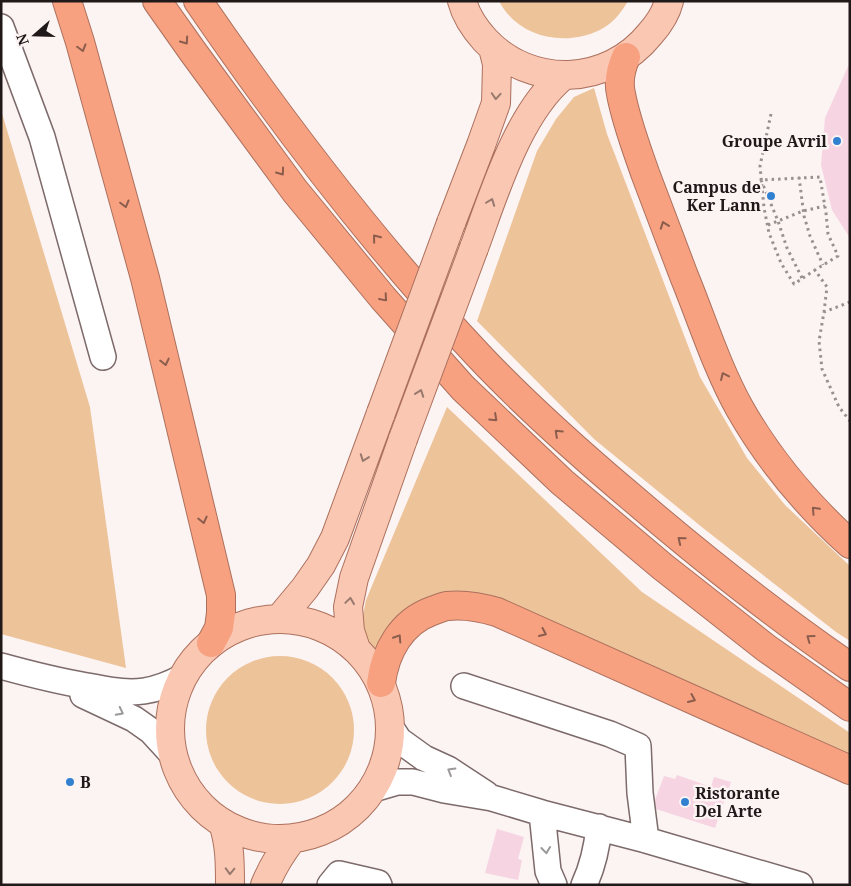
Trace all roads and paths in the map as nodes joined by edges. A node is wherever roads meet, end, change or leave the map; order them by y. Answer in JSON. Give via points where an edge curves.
{"nodes":[{"id":1,"x":67,"y":1,"type":"edge"},
{"id":2,"x":157,"y":1,"type":"edge"},
{"id":3,"x":198,"y":1,"type":"edge"},
{"id":4,"x":462,"y":1,"type":"edge"},
{"id":5,"x":669,"y":1,"type":"edge"},
{"id":6,"x":1,"y":27,"type":"edge"},
{"id":7,"x":493,"y":48,"type":"junction"},
{"id":8,"x":626,"y":57,"type":"junction"},
{"id":9,"x":564,"y":75,"type":"junction"},
{"id":10,"x":771,"y":114,"type":"dead end"},
{"id":11,"x":799,"y":177,"type":"junction"},
{"id":12,"x":761,"y":180,"type":"junction"},
{"id":13,"x":825,"y":206,"type":"junction"},
{"id":14,"x":804,"y":211,"type":"junction"},
{"id":15,"x":778,"y":221,"type":"junction"},
{"id":16,"x":768,"y":225,"type":"junction"},
{"id":17,"x":823,"y":265,"type":"junction"},
{"id":18,"x":815,"y":270,"type":"junction"},
{"id":19,"x":802,"y":278,"type":"junction"},
{"id":20,"x":850,"y":302,"type":"edge"},
{"id":21,"x":824,"y":312,"type":"junction"},
{"id":22,"x":103,"y":357,"type":"dead end"},
{"id":23,"x":850,"y":421,"type":"edge"},
{"id":24,"x":850,"y":544,"type":"edge"},
{"id":25,"x":280,"y":618,"type":"junction"},
{"id":26,"x":211,"y":643,"type":"junction"},
{"id":27,"x":356,"y":649,"type":"junction"},
{"id":28,"x":1,"y":666,"type":"edge"},
{"id":29,"x":850,"y":667,"type":"edge"},
{"id":30,"x":183,"y":677,"type":"junction"},
{"id":31,"x":44,"y":678,"type":"junction"},
{"id":32,"x":381,"y":683,"type":"junction"},
{"id":33,"x":464,"y":686,"type":"dead end"},
{"id":34,"x":850,"y":707,"type":"edge"},
{"id":35,"x":391,"y":728,"type":"junction"},
{"id":36,"x":173,"y":755,"type":"junction"},
{"id":37,"x":850,"y":770,"type":"edge"},
{"id":38,"x":373,"y":789,"type":"junction"},
{"id":39,"x":492,"y":798,"type":"junction"},
{"id":40,"x":542,"y":813,"type":"junction"},
{"id":41,"x":223,"y":823,"type":"junction"},
{"id":42,"x":599,"y":827,"type":"junction"},
{"id":43,"x":292,"y":839,"type":"junction"},
{"id":44,"x":646,"y":840,"type":"junction"},
{"id":45,"x":230,"y":885,"type":"edge"},
{"id":46,"x":265,"y":885,"type":"edge"},
{"id":47,"x":330,"y":885,"type":"edge"},
{"id":48,"x":379,"y":885,"type":"edge"},
{"id":49,"x":554,"y":885,"type":"edge"},
{"id":50,"x":584,"y":885,"type":"edge"},
{"id":51,"x":800,"y":885,"type":"edge"}],
"edges":[{"from":1,"to":26,"type":"highway","one_way":true,"via":[[146,278],[221,595],[219,628]]},
{"from":2,"to":34,"type":"highway","one_way":true,"via":[[295,191],[463,388],[562,482],[662,568]]},
{"from":29,"to":3,"type":"highway","one_way":true,"via":[[681,540],[581,454],[479,356],[398,266],[318,167]]},
{"from":4,"to":7,"type":"main road","via":[[477,30]]},
{"from":5,"to":8,"type":"main road","via":[[657,26]]},
{"from":6,"to":22,"type":"street","via":[[42,137]]},
{"from":7,"to":9,"type":"main road","via":[[514,63],[538,72]]},
{"from":7,"to":25,"type":"main road","one_way":true,"bridge":true,"via":[[497,64],[496,103],[335,538],[321,565]]},
{"from":8,"to":9,"type":"main road","via":[[586,74]]},
{"from":24,"to":8,"type":"highway","one_way":true,"via":[[791,484],[760,442],[722,374],[629,127],[620,92],[621,69]]},
{"from":27,"to":9,"type":"main road","one_way":true,"bridge":true,"via":[[350,631],[348,607],[354,578],[403,439],[506,165],[538,103]]},
{"from":10,"to":12,"type":"path","via":[[760,166]]},
{"from":11,"to":12,"type":"path"},
{"from":11,"to":13,"type":"path","via":[[820,177]]},
{"from":11,"to":14,"type":"path"},
{"from":12,"to":15,"type":"path"},
{"from":12,"to":16,"type":"path"},
{"from":13,"to":14,"type":"path"},
{"from":13,"to":17,"type":"path","via":[[828,234],[838,256]]},
{"from":14,"to":15,"type":"path"},
{"from":14,"to":17,"type":"path","via":[[810,236]]},
{"from":15,"to":16,"type":"path"},
{"from":15,"to":19,"type":"path"},
{"from":16,"to":19,"type":"path","via":[[781,263],[794,284]]},
{"from":17,"to":18,"type":"path"},
{"from":18,"to":19,"type":"path"},
{"from":18,"to":21,"type":"path","via":[[827,287]]},
{"from":20,"to":21,"type":"path"},
{"from":21,"to":23,"type":"path","via":[[819,341],[822,369],[839,407]]},
{"from":25,"to":26,"type":"main road","via":[[237,627]]},
{"from":25,"to":27,"type":"main road","via":[[321,626]]},
{"from":26,"to":30,"type":"main road"},
{"from":27,"to":32,"type":"main road"},
{"from":28,"to":31,"type":"street"},
{"from":30,"to":31,"type":"street","via":[[142,692],[122,692]]},
{"from":30,"to":36,"type":"main road","via":[[172,707]]},
{"from":31,"to":36,"type":"street","one_way":true,"via":[[134,719],[151,731]]},
{"from":32,"to":35,"type":"main road"},
{"from":32,"to":37,"type":"highway","one_way":true,"via":[[395,640],[407,626],[425,613],[446,606],[473,606],[496,612]]},
{"from":33,"to":44,"type":"street","via":[[638,746]]},
{"from":35,"to":38,"type":"main road","via":[[386,760]]},
{"from":39,"to":35,"type":"street","one_way":true,"via":[[448,769],[424,758],[399,740]]},
{"from":36,"to":41,"type":"main road","via":[[186,787],[209,813]]},
{"from":38,"to":39,"type":"street","via":[[397,782],[413,782]]},
{"from":38,"to":43,"type":"main road","via":[[351,814],[338,823],[324,831]]},
{"from":39,"to":40,"type":"street"},
{"from":40,"to":42,"type":"street"},
{"from":40,"to":49,"type":"street","one_way":true,"via":[[548,871]]},
{"from":41,"to":43,"type":"main road","via":[[250,835]]},
{"from":41,"to":45,"type":"main road","one_way":true,"via":[[230,861]]},
{"from":42,"to":44,"type":"street"},
{"from":42,"to":50,"type":"street","via":[[595,854]]},
{"from":43,"to":46,"type":"main road"},
{"from":44,"to":51,"type":"street"},
{"from":47,"to":48,"type":"street","via":[[339,874]]}]}
